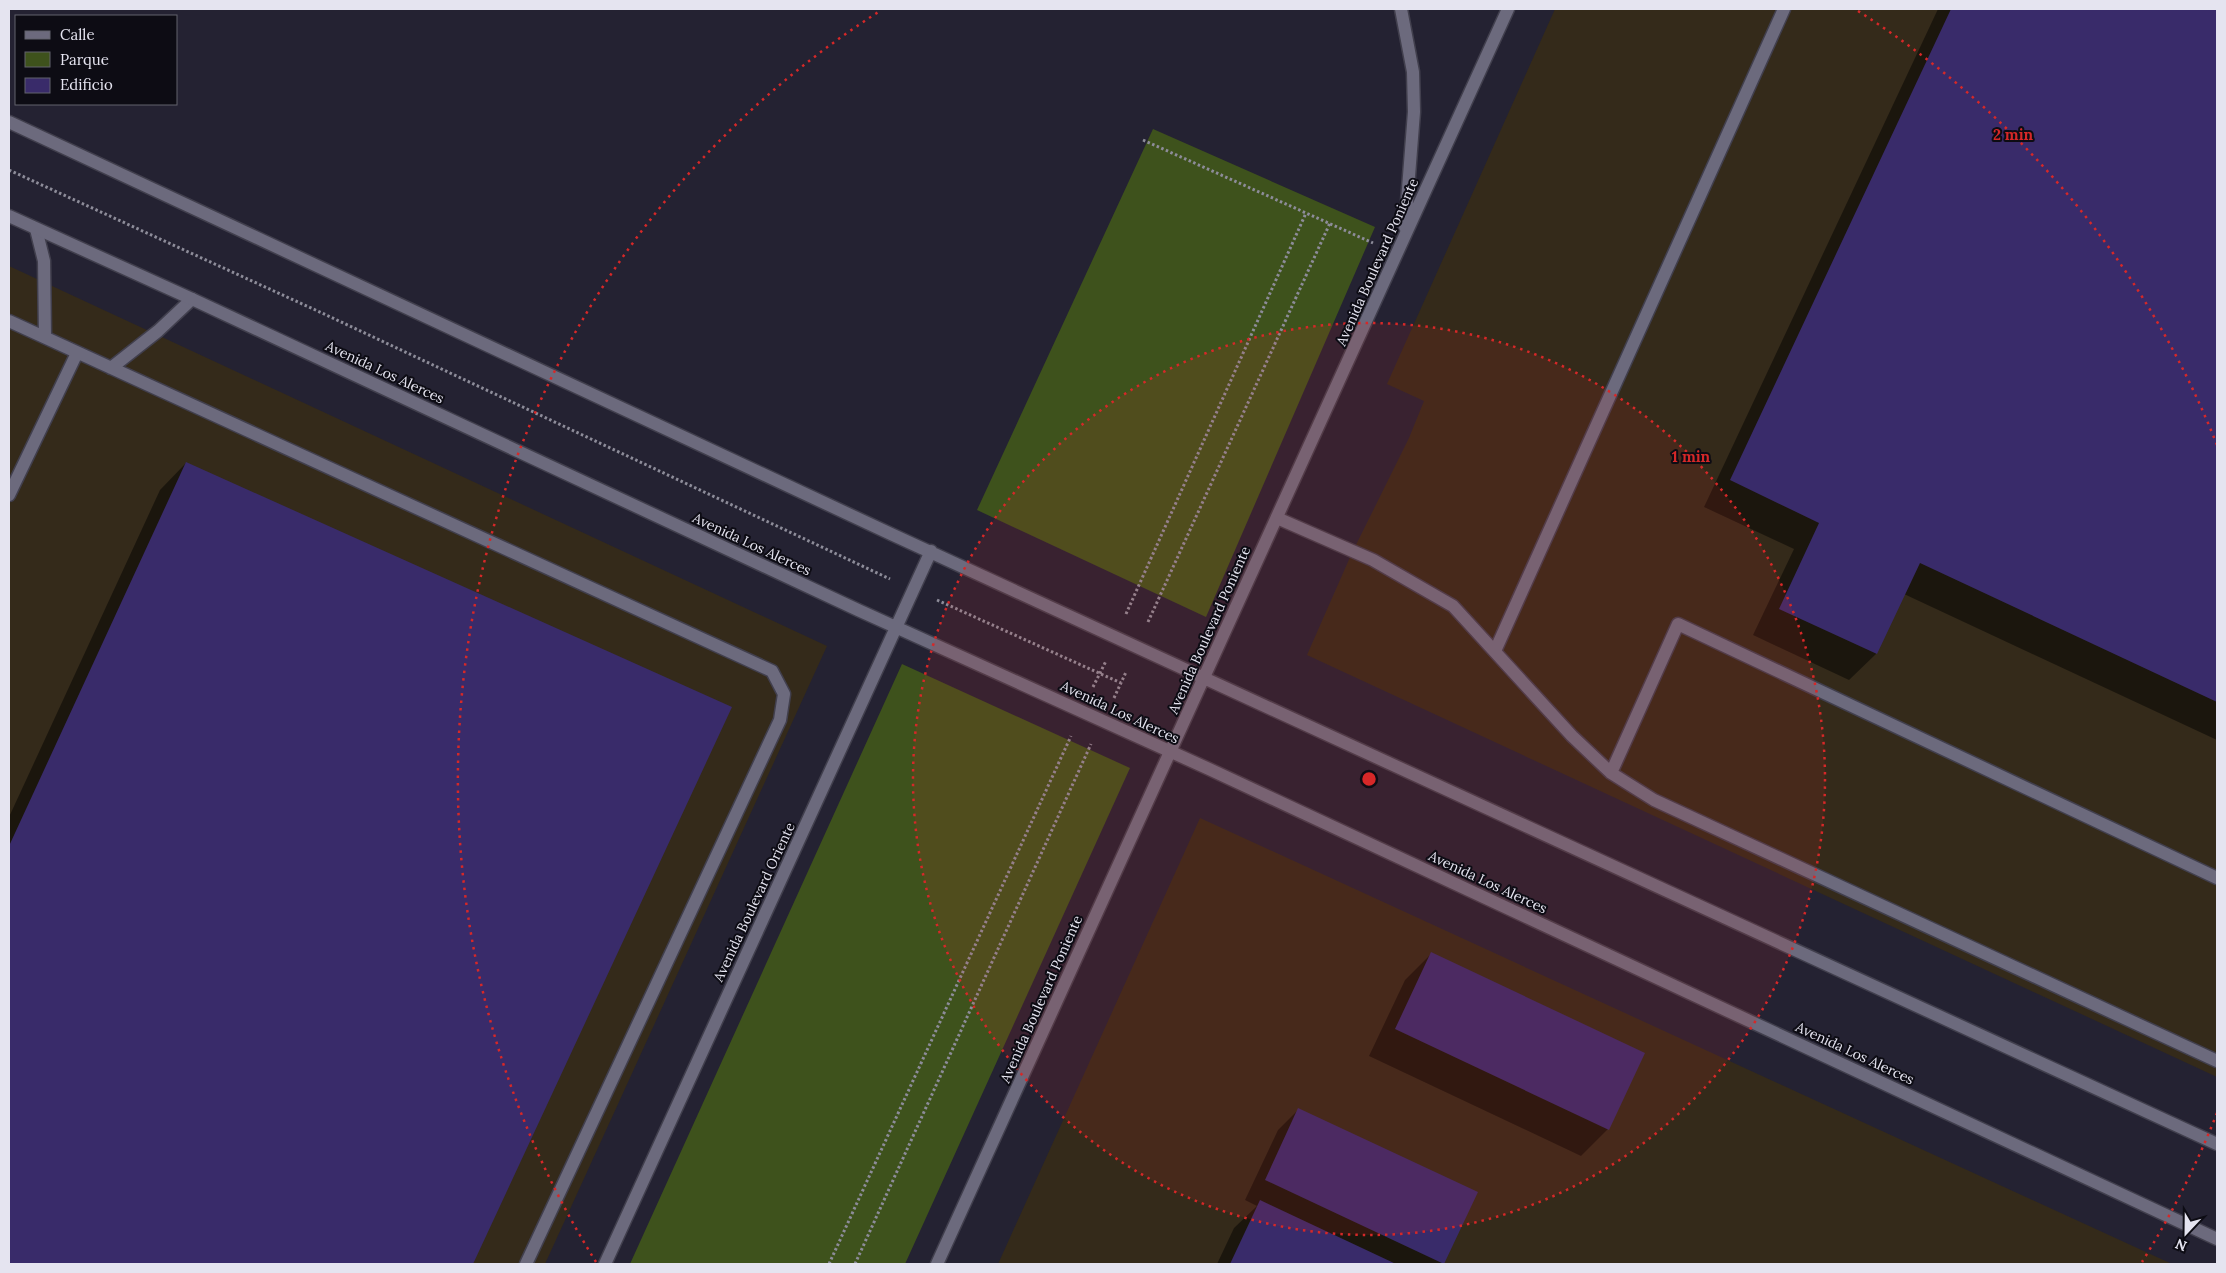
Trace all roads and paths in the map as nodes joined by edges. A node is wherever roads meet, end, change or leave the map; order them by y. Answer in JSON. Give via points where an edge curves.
{"nodes":[{"id":1,"x":1401,"y":9,"type":"edge"},
{"id":2,"x":1508,"y":9,"type":"edge"},
{"id":3,"x":1784,"y":9,"type":"edge"},
{"id":4,"x":9,"y":122,"type":"edge"},
{"id":5,"x":1143,"y":140,"type":"dead end"},
{"id":6,"x":9,"y":170,"type":"edge"},
{"id":7,"x":1306,"y":213,"type":"junction"},
{"id":8,"x":9,"y":216,"type":"edge"},
{"id":9,"x":36,"y":229,"type":"junction"},
{"id":10,"x":1405,"y":236,"type":"junction"},
{"id":11,"x":1396,"y":254,"type":"junction"},
{"id":12,"x":192,"y":298,"type":"junction"},
{"id":13,"x":9,"y":321,"type":"edge"},
{"id":14,"x":45,"y":337,"type":"junction"},
{"id":15,"x":77,"y":353,"type":"junction"},
{"id":16,"x":110,"y":368,"type":"junction"},
{"id":17,"x":9,"y":495,"type":"edge"},
{"id":18,"x":1276,"y":518,"type":"junction"},
{"id":19,"x":930,"y":551,"type":"junction"},
{"id":20,"x":913,"y":589,"type":"junction"},
{"id":21,"x":896,"y":627,"type":"junction"},
{"id":22,"x":1117,"y":638,"type":"junction"},
{"id":23,"x":1495,"y":651,"type":"junction"},
{"id":24,"x":1099,"y":674,"type":"junction"},
{"id":25,"x":1204,"y":677,"type":"junction"},
{"id":26,"x":1121,"y":683,"type":"dead end"},
{"id":27,"x":1081,"y":710,"type":"junction"},
{"id":28,"x":1170,"y":751,"type":"junction"},
{"id":29,"x":1611,"y":773,"type":"junction"},
{"id":30,"x":2217,"y":878,"type":"edge"},
{"id":31,"x":2217,"y":1061,"type":"edge"},
{"id":32,"x":2217,"y":1144,"type":"edge"},
{"id":33,"x":2217,"y":1239,"type":"edge"},
{"id":34,"x":526,"y":1264,"type":"edge"},
{"id":35,"x":605,"y":1264,"type":"edge"},
{"id":36,"x":829,"y":1264,"type":"edge"},
{"id":37,"x":937,"y":1264,"type":"edge"}],
"edges":[{"from":1,"to":10,"type":"street","via":[[1413,72],[1414,112]]},
{"from":2,"to":10,"type":"street","name":"Avenida Boulevard Poniente"},
{"from":3,"to":23,"type":"street"},
{"from":4,"to":19,"type":"street"},
{"from":5,"to":7,"type":"path"},
{"from":6,"to":20,"type":"path"},
{"from":7,"to":11,"type":"path"},
{"from":7,"to":22,"type":"path"},
{"from":8,"to":9,"type":"street","name":"Avenida Los Alerces"},
{"from":9,"to":12,"type":"street","name":"Avenida Los Alerces"},
{"from":9,"to":14,"type":"street","via":[[44,260]]},
{"from":10,"to":11,"type":"street","name":"Avenida Boulevard Poniente"},
{"from":11,"to":18,"type":"street","name":"Avenida Boulevard Poniente"},
{"from":12,"to":16,"type":"street","via":[[158,331]]},
{"from":12,"to":21,"type":"street","name":"Avenida Los Alerces"},
{"from":13,"to":14,"type":"street"},
{"from":14,"to":15,"type":"street"},
{"from":15,"to":16,"type":"street"},
{"from":15,"to":17,"type":"street"},
{"from":16,"to":34,"type":"street","via":[[772,671],[784,694],[780,720]]},
{"from":18,"to":23,"type":"street","via":[[1373,560],[1453,606]]},
{"from":18,"to":25,"type":"street","name":"Avenida Boulevard Poniente"},
{"from":19,"to":20,"type":"street","name":"Avenida Boulevard Oriente"},
{"from":19,"to":22,"type":"street"},
{"from":20,"to":21,"type":"street","name":"Avenida Boulevard Oriente"},
{"from":20,"to":24,"type":"path"},
{"from":21,"to":27,"type":"street","name":"Avenida Los Alerces"},
{"from":21,"to":35,"type":"street","name":"Avenida Boulevard Oriente"},
{"from":22,"to":24,"type":"path"},
{"from":22,"to":25,"type":"street"},
{"from":23,"to":29,"type":"street","via":[[1572,736]]},
{"from":24,"to":26,"type":"path"},
{"from":24,"to":27,"type":"path"},
{"from":25,"to":28,"type":"street","name":"Avenida Boulevard Poniente"},
{"from":25,"to":32,"type":"street"},
{"from":27,"to":28,"type":"street","name":"Avenida Los Alerces"},
{"from":27,"to":36,"type":"path"},
{"from":28,"to":33,"type":"street","name":"Avenida Los Alerces"},
{"from":28,"to":37,"type":"street","name":"Avenida Boulevard Poniente"},
{"from":29,"to":30,"type":"street","via":[[1678,624]]},
{"from":29,"to":31,"type":"street","via":[[1654,800]]}]}
